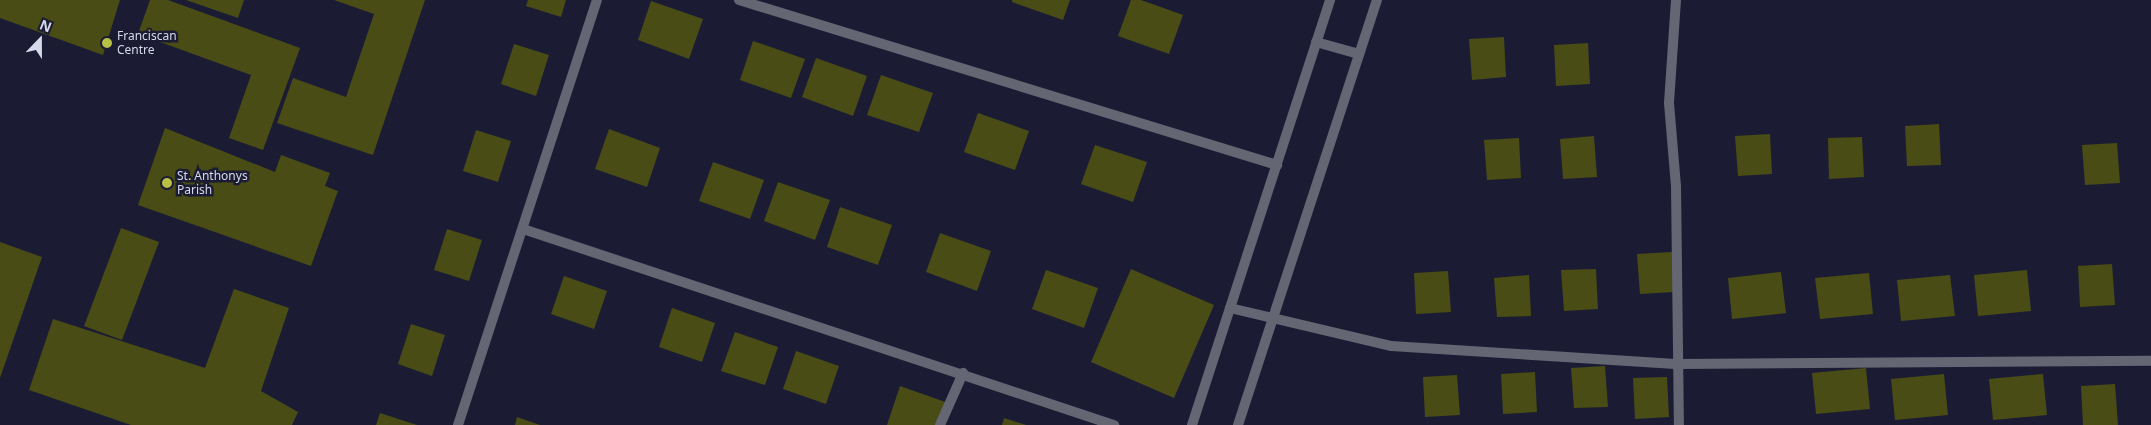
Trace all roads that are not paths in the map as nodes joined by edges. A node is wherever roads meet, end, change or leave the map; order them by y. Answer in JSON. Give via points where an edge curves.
{"nodes":[{"id":1,"x":597,"y":0,"type":"edge"},
{"id":2,"x":739,"y":0,"type":"edge"},
{"id":3,"x":1330,"y":0,"type":"edge"},
{"id":4,"x":1377,"y":0,"type":"edge"},
{"id":5,"x":1676,"y":0,"type":"edge"},
{"id":6,"x":1316,"y":42,"type":"junction"},
{"id":7,"x":1359,"y":54,"type":"junction"},
{"id":8,"x":1277,"y":165,"type":"junction"},
{"id":9,"x":524,"y":229,"type":"junction"},
{"id":10,"x":1230,"y":308,"type":"junction"},
{"id":11,"x":1275,"y":319,"type":"junction"},
{"id":12,"x":2151,"y":361,"type":"edge"},
{"id":13,"x":1679,"y":364,"type":"junction"},
{"id":14,"x":963,"y":373,"type":"junction"},
{"id":15,"x":1679,"y":414,"type":"junction"},
{"id":16,"x":458,"y":425,"type":"edge"},
{"id":17,"x":940,"y":425,"type":"edge"},
{"id":18,"x":1114,"y":425,"type":"edge"},
{"id":19,"x":1192,"y":425,"type":"edge"},
{"id":20,"x":1238,"y":425,"type":"edge"},
{"id":21,"x":1679,"y":425,"type":"edge"},
{"id":22,"x":1687,"y":425,"type":"edge"}],
"edges":[{"from":1,"to":9,"type":"street"},
{"from":2,"to":8,"type":"street"},
{"from":3,"to":6,"type":"street"},
{"from":4,"to":7,"type":"street"},
{"from":5,"to":13,"type":"street","via":[[1669,102],[1676,186]]},
{"from":6,"to":7,"type":"street"},
{"from":6,"to":8,"type":"street"},
{"from":7,"to":11,"type":"street","via":[[1294,250]]},
{"from":8,"to":10,"type":"street"},
{"from":9,"to":14,"type":"street"},
{"from":9,"to":16,"type":"street"},
{"from":10,"to":11,"type":"street"},
{"from":10,"to":19,"type":"street"},
{"from":11,"to":13,"type":"street","via":[[1391,346]]},
{"from":11,"to":20,"type":"street"},
{"from":12,"to":13,"type":"street"},
{"from":13,"to":15,"type":"street"},
{"from":14,"to":17,"type":"street"},
{"from":14,"to":18,"type":"street"},
{"from":15,"to":21,"type":"street"},
{"from":15,"to":22,"type":"street"}]}
